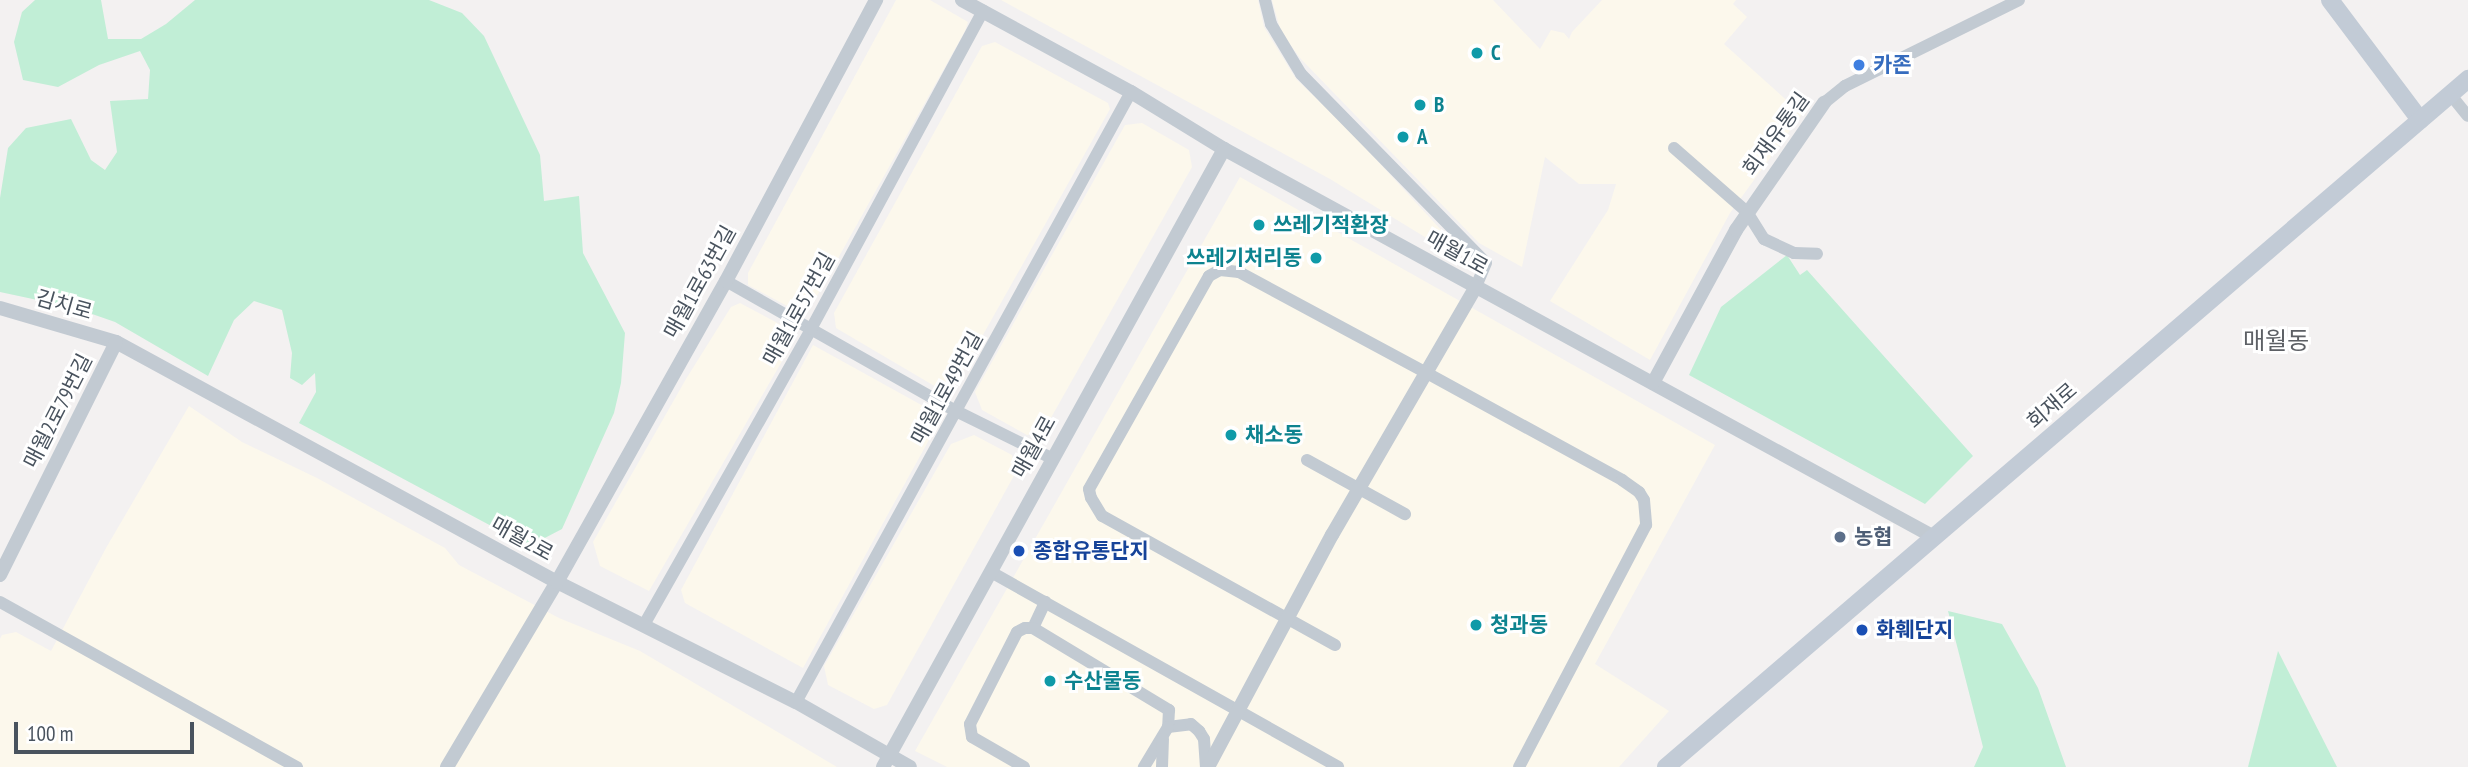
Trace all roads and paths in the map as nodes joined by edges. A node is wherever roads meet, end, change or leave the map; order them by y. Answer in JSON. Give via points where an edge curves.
{"nodes":[{"id":1,"x":876,"y":0,"type":"edge"},
{"id":2,"x":962,"y":0,"type":"edge"},
{"id":3,"x":1265,"y":0,"type":"edge"},
{"id":4,"x":2019,"y":0,"type":"edge"},
{"id":5,"x":2330,"y":0,"type":"edge"},
{"id":6,"x":983,"y":11,"type":"junction"},
{"id":7,"x":2468,"y":79,"type":"edge"},
{"id":8,"x":1131,"y":92,"type":"junction"},
{"id":9,"x":2450,"y":94,"type":"junction"},
{"id":10,"x":1824,"y":103,"type":"joint"},
{"id":11,"x":2468,"y":116,"type":"edge"},
{"id":12,"x":2420,"y":120,"type":"junction"},
{"id":13,"x":1674,"y":148,"type":"dead end"},
{"id":14,"x":1224,"y":149,"type":"junction"},
{"id":15,"x":1747,"y":212,"type":"junction"},
{"id":16,"x":1817,"y":254,"type":"dead end"},
{"id":17,"x":726,"y":281,"type":"junction"},
{"id":18,"x":1476,"y":287,"type":"junction"},
{"id":19,"x":0,"y":308,"type":"edge"},
{"id":20,"x":811,"y":329,"type":"junction"},
{"id":21,"x":116,"y":342,"type":"junction"},
{"id":22,"x":1425,"y":372,"type":"junction"},
{"id":23,"x":1653,"y":383,"type":"junction"},
{"id":24,"x":956,"y":411,"type":"junction"},
{"id":25,"x":1051,"y":458,"type":"junction"},
{"id":26,"x":1307,"y":460,"type":"dead end"},
{"id":27,"x":1359,"y":489,"type":"junction"},
{"id":28,"x":1405,"y":514,"type":"dead end"},
{"id":29,"x":1934,"y":537,"type":"junction"},
{"id":30,"x":991,"y":572,"type":"junction"},
{"id":31,"x":0,"y":575,"type":"edge"},
{"id":32,"x":556,"y":582,"type":"junction"},
{"id":33,"x":0,"y":602,"type":"edge"},
{"id":34,"x":1045,"y":602,"type":"junction"},
{"id":35,"x":1287,"y":618,"type":"junction"},
{"id":36,"x":645,"y":623,"type":"junction"},
{"id":37,"x":1032,"y":628,"type":"junction"},
{"id":38,"x":1335,"y":645,"type":"dead end"},
{"id":39,"x":796,"y":702,"type":"junction"},
{"id":40,"x":1237,"y":709,"type":"junction"},
{"id":41,"x":1166,"y":731,"type":"junction"},
{"id":42,"x":886,"y":761,"type":"edge"},
{"id":43,"x":297,"y":767,"type":"edge"},
{"id":44,"x":447,"y":767,"type":"edge"},
{"id":45,"x":911,"y":767,"type":"edge"},
{"id":46,"x":1024,"y":767,"type":"edge"},
{"id":47,"x":1144,"y":767,"type":"edge"},
{"id":48,"x":1162,"y":767,"type":"edge"},
{"id":49,"x":1207,"y":767,"type":"edge"},
{"id":50,"x":1338,"y":767,"type":"edge"},
{"id":51,"x":1519,"y":767,"type":"edge"},
{"id":52,"x":1666,"y":767,"type":"edge"}],
"edges":[{"from":1,"to":17,"type":"street","name":"매월1로63번길"},
{"from":2,"to":6,"type":"street","name":"매월1로"},
{"from":3,"to":18,"type":"street","via":[[1270,24],[1301,74],[1486,263]]},
{"from":4,"to":10,"type":"street","name":"회재유통길","via":[[1845,86]]},
{"from":5,"to":12,"type":"main road"},
{"from":6,"to":8,"type":"street","name":"매월1로"},
{"from":6,"to":20,"type":"street","name":"매월1로57번길"},
{"from":7,"to":9,"type":"main road","name":"회재로"},
{"from":8,"to":14,"type":"street","name":"매월1로"},
{"from":8,"to":24,"type":"street","name":"매월1로49번길"},
{"from":9,"to":11,"type":"street"},
{"from":9,"to":12,"type":"main road","name":"회재로"},
{"from":10,"to":15,"type":"street","name":"회재유통길"},
{"from":12,"to":29,"type":"main road","name":"회재로"},
{"from":13,"to":15,"type":"street"},
{"from":14,"to":18,"type":"street","name":"매월1로"},
{"from":14,"to":25,"type":"street","name":"매월4로"},
{"from":15,"to":16,"type":"street","via":[[1764,239],[1778,248]]},
{"from":15,"to":23,"type":"street","name":"회재유통길"},
{"from":17,"to":20,"type":"street"},
{"from":17,"to":32,"type":"street","name":"매월1로63번길"},
{"from":18,"to":22,"type":"street"},
{"from":18,"to":23,"type":"street","name":"매월1로"},
{"from":19,"to":21,"type":"street","name":"김치로"},
{"from":20,"to":24,"type":"street"},
{"from":20,"to":36,"type":"street","name":"매월1로57번길"},
{"from":21,"to":31,"type":"street","name":"매월2로79번길"},
{"from":21,"to":32,"type":"street","name":"매월2로"},
{"from":22,"to":27,"type":"street"},
{"from":22,"to":35,"type":"street","via":[[1239,271],[1220,270],[1209,276],[1090,489],[1091,498],[1102,516]]},
{"from":22,"to":51,"type":"street","via":[[1622,480],[1639,492],[1647,512],[1634,549]]},
{"from":23,"to":29,"type":"street","name":"매월1로"},
{"from":24,"to":25,"type":"street"},
{"from":24,"to":39,"type":"street","name":"매월1로49번길"},
{"from":25,"to":30,"type":"street","name":"매월4로"},
{"from":26,"to":27,"type":"street"},
{"from":27,"to":28,"type":"street"},
{"from":27,"to":35,"type":"street"},
{"from":29,"to":52,"type":"main road","name":"회재로"},
{"from":30,"to":34,"type":"street"},
{"from":30,"to":42,"type":"street","name":"매월4로"},
{"from":32,"to":36,"type":"street","name":"매월2로"},
{"from":32,"to":44,"type":"street","name":"매월1로63번길"},
{"from":33,"to":43,"type":"street"},
{"from":34,"to":37,"type":"street"},
{"from":34,"to":40,"type":"street"},
{"from":35,"to":38,"type":"street"},
{"from":35,"to":40,"type":"street"},
{"from":36,"to":39,"type":"street","name":"매월2로"},
{"from":37,"to":41,"type":"street","via":[[1163,704],[1169,710]]},
{"from":37,"to":46,"type":"street","via":[[1017,632],[970,724],[972,737]]},
{"from":39,"to":42,"type":"street","name":"매월2로"},
{"from":40,"to":49,"type":"street"},
{"from":40,"to":50,"type":"street"},
{"from":41,"to":47,"type":"street"},
{"from":41,"to":48,"type":"street"},
{"from":41,"to":49,"type":"street","via":[[1191,724],[1199,731]]},
{"from":42,"to":45,"type":"street","name":"매월2로"}]}
